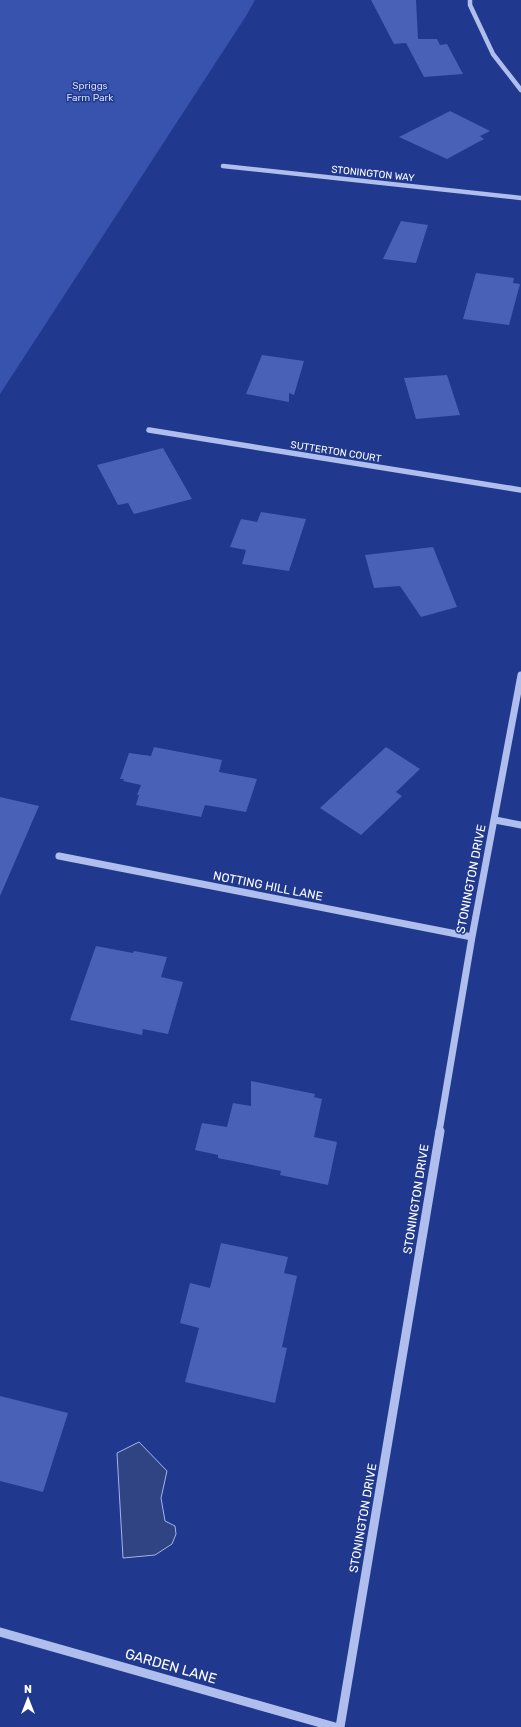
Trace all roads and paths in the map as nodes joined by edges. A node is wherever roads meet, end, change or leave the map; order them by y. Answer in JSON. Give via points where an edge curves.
{"nodes":[{"id":1,"x":470,"y":0,"type":"edge"},
{"id":2,"x":521,"y":90,"type":"edge"},
{"id":3,"x":224,"y":166,"type":"dead end"},
{"id":4,"x":521,"y":198,"type":"edge"},
{"id":5,"x":148,"y":430,"type":"dead end"},
{"id":6,"x":521,"y":490,"type":"edge"},
{"id":7,"x":521,"y":675,"type":"edge"},
{"id":8,"x":495,"y":820,"type":"junction"},
{"id":9,"x":521,"y":825,"type":"edge"},
{"id":10,"x":59,"y":856,"type":"dead end"},
{"id":11,"x":472,"y":937,"type":"junction"},
{"id":12,"x":0,"y":1632,"type":"edge"},
{"id":13,"x":335,"y":1727,"type":"edge"},
{"id":14,"x":340,"y":1727,"type":"edge"}],
"edges":[{"from":1,"to":2,"type":"street","via":[[493,54]]},
{"from":3,"to":4,"type":"street","name":"STONINGTON WAY"},
{"from":5,"to":6,"type":"street","name":"SUTTERTON COURT"},
{"from":7,"to":8,"type":"street","name":"STONINGTON DRIVE"},
{"from":8,"to":9,"type":"street"},
{"from":8,"to":11,"type":"street","name":"STONINGTON DRIVE"},
{"from":10,"to":11,"type":"street","name":"NOTTING HILL LANE"},
{"from":11,"to":14,"type":"street","name":"STONINGTON DRIVE"},
{"from":12,"to":13,"type":"street","name":"GARDEN LANE"}]}
